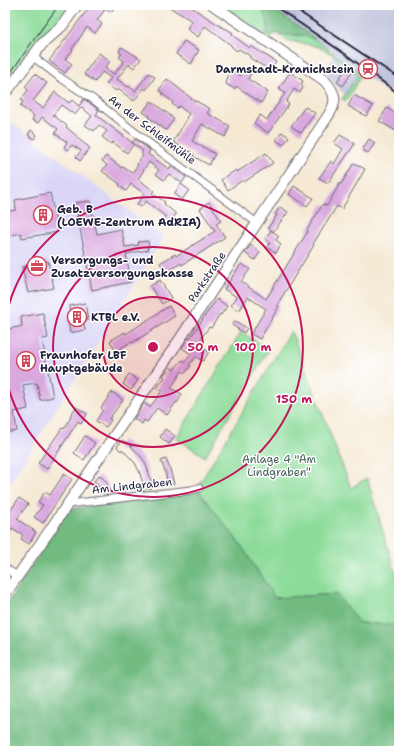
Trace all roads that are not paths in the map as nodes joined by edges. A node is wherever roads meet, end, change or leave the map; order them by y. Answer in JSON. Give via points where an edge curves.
{"nodes":[{"id":1,"x":77,"y":5,"type":"edge"},
{"id":2,"x":213,"y":5,"type":"edge"},
{"id":3,"x":32,"y":56,"type":"junction"},
{"id":4,"x":6,"y":90,"type":"edge"},
{"id":5,"x":257,"y":223,"type":"junction"},
{"id":6,"x":199,"y":488,"type":"dead end"},
{"id":7,"x":68,"y":504,"type":"junction"},
{"id":8,"x":5,"y":568,"type":"edge"},
{"id":9,"x":17,"y":576,"type":"junction"},
{"id":10,"x":5,"y":594,"type":"edge"}],
"edges":[{"from":1,"to":3,"type":"street","via":[[62,26]]},
{"from":2,"to":5,"type":"street","name":"Parkstraße","via":[[324,80],[334,98],[331,112]]},
{"from":3,"to":4,"type":"street"},
{"from":3,"to":5,"type":"street","name":"An der Schleifmühle"},
{"from":5,"to":7,"type":"street","name":"Parkstraße"},
{"from":6,"to":7,"type":"street","name":"Am Lindgraben"},
{"from":7,"to":9,"type":"street","name":"Parkstraße"},
{"from":8,"to":9,"type":"street"},
{"from":9,"to":10,"type":"street","name":"Parkstraße"}]}
